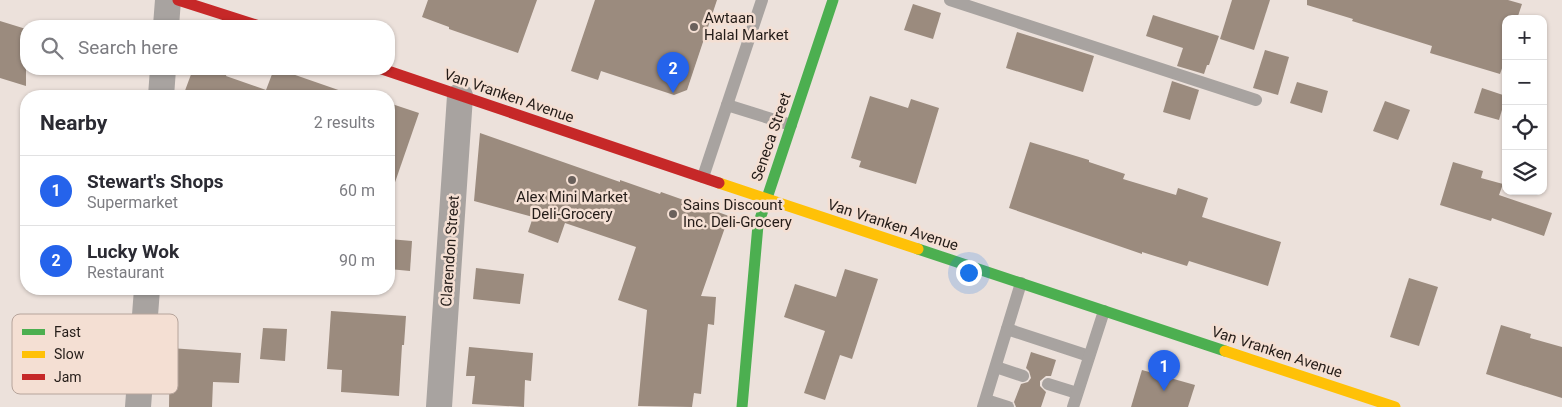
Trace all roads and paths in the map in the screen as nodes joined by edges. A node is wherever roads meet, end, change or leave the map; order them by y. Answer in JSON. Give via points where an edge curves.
{"nodes":[{"id":1,"x":168,"y":0,"type":"edge"},
{"id":2,"x":178,"y":0,"type":"edge"},
{"id":3,"x":762,"y":0,"type":"edge"},
{"id":4,"x":833,"y":0,"type":"edge"},
{"id":5,"x":950,"y":0,"type":"edge"},
{"id":6,"x":209,"y":4,"type":"edge"},
{"id":7,"x":166,"y":20,"type":"edge"},
{"id":8,"x":245,"y":20,"type":"edge"},
{"id":9,"x":395,"y":74,"type":"edge"},
{"id":10,"x":163,"y":75,"type":"edge"},
{"id":11,"x":161,"y":90,"type":"edge"},
{"id":12,"x":460,"y":96,"type":"junction"},
{"id":13,"x":1256,"y":100,"type":"dead end"},
{"id":14,"x":727,"y":105,"type":"junction"},
{"id":15,"x":792,"y":125,"type":"junction"},
{"id":16,"x":703,"y":177,"type":"junction"},
{"id":17,"x":767,"y":199,"type":"junction"},
{"id":18,"x":1021,"y":283,"type":"junction"},
{"id":19,"x":147,"y":295,"type":"edge"},
{"id":20,"x":1104,"y":311,"type":"junction"},
{"id":21,"x":145,"y":314,"type":"edge"},
{"id":22,"x":1007,"y":330,"type":"junction"},
{"id":23,"x":1090,"y":356,"type":"junction"},
{"id":24,"x":996,"y":367,"type":"junction"},
{"id":25,"x":1023,"y":376,"type":"dead end"},
{"id":26,"x":1048,"y":384,"type":"dead end"},
{"id":27,"x":1077,"y":393,"type":"junction"},
{"id":28,"x":139,"y":394,"type":"edge"},
{"id":29,"x":984,"y":404,"type":"edge"},
{"id":30,"x":138,"y":407,"type":"edge"},
{"id":31,"x":439,"y":407,"type":"edge"},
{"id":32,"x":742,"y":407,"type":"edge"},
{"id":33,"x":1008,"y":407,"type":"edge"},
{"id":34,"x":1073,"y":407,"type":"edge"},
{"id":35,"x":1395,"y":407,"type":"edge"}],
"edges":[{"from":1,"to":7,"type":"street"},
{"from":2,"to":6,"type":"street"},
{"from":3,"to":14,"type":"lane"},
{"from":4,"to":15,"type":"street","name":"Seneca Street"},
{"from":5,"to":13,"type":"lane"},
{"from":6,"to":8,"type":"street"},
{"from":9,"to":12,"type":"street","name":"Van Vranken Avenue"},
{"from":10,"to":11,"type":"street"},
{"from":12,"to":16,"type":"street","name":"Van Vranken Avenue"},
{"from":12,"to":31,"type":"street","name":"Clarendon Street"},
{"from":14,"to":15,"type":"lane"},
{"from":14,"to":16,"type":"lane"},
{"from":15,"to":17,"type":"street","name":"Seneca Street"},
{"from":16,"to":17,"type":"street","name":"Van Vranken Avenue"},
{"from":17,"to":18,"type":"street","name":"Van Vranken Avenue"},
{"from":17,"to":32,"type":"street","name":"Seneca Street","via":[[758,225]]},
{"from":18,"to":20,"type":"street","name":"Van Vranken Avenue"},
{"from":18,"to":22,"type":"lane"},
{"from":19,"to":21,"type":"street"},
{"from":20,"to":23,"type":"lane"},
{"from":20,"to":35,"type":"street","name":"Van Vranken Avenue"},
{"from":22,"to":23,"type":"lane"},
{"from":22,"to":24,"type":"lane"},
{"from":23,"to":27,"type":"lane"},
{"from":24,"to":25,"type":"lane"},
{"from":24,"to":29,"type":"lane"},
{"from":26,"to":27,"type":"lane"},
{"from":27,"to":34,"type":"lane"},
{"from":28,"to":30,"type":"street"},
{"from":29,"to":33,"type":"lane"}]}
